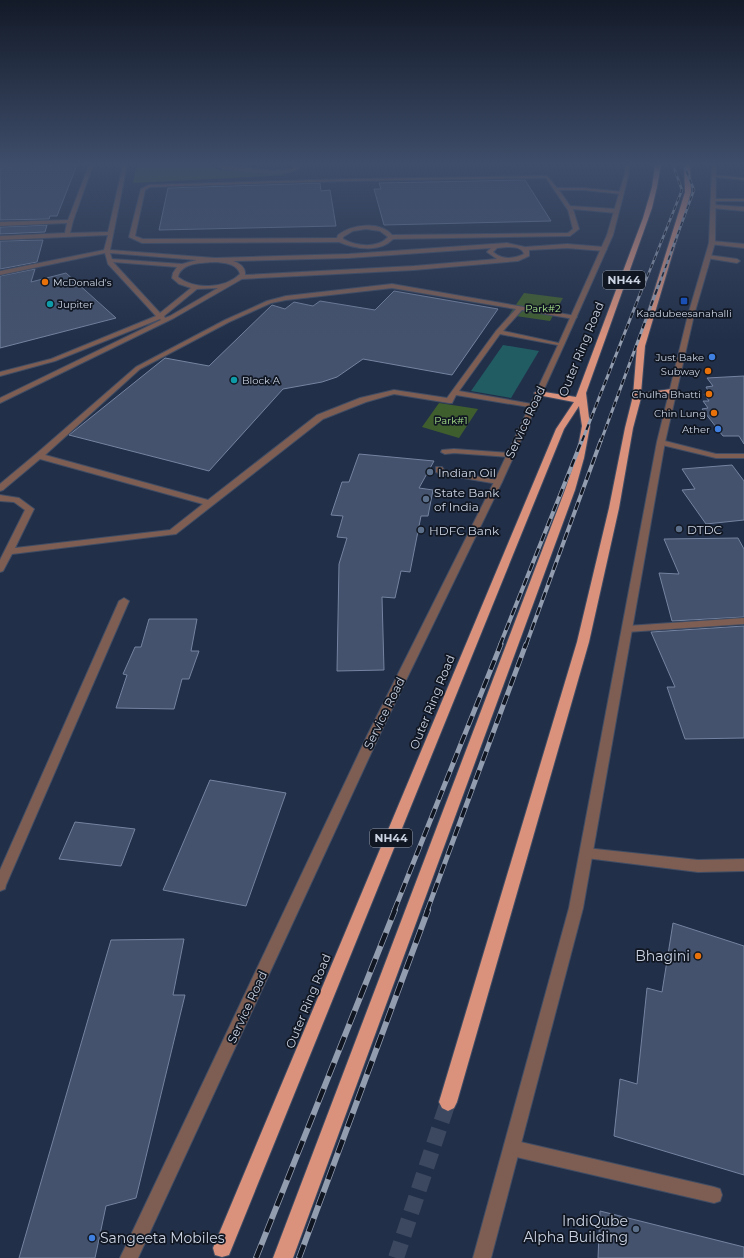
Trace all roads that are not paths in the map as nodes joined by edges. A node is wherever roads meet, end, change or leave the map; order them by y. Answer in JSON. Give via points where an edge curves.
{"nodes":[{"id":1,"x":69,"y":224,"type":"edge"},
{"id":2,"x":113,"y":224,"type":"edge"},
{"id":3,"x":135,"y":224,"type":"edge"},
{"id":4,"x":574,"y":224,"type":"edge"},
{"id":5,"x":613,"y":224,"type":"edge"},
{"id":6,"x":643,"y":224,"type":"edge"},
{"id":7,"x":678,"y":224,"type":"edge"},
{"id":8,"x":713,"y":224,"type":"edge"},
{"id":9,"x":111,"y":233,"type":"junction"},
{"id":10,"x":67,"y":235,"type":"junction"},
{"id":11,"x":391,"y":237,"type":"junction"},
{"id":12,"x":0,"y":238,"type":"edge"},
{"id":13,"x":340,"y":240,"type":"junction"},
{"id":14,"x":712,"y":243,"type":"junction"},
{"id":15,"x":500,"y":246,"type":"junction"},
{"id":16,"x":744,"y":246,"type":"edge"},
{"id":17,"x":604,"y":249,"type":"junction"},
{"id":18,"x":525,"y":250,"type":"junction"},
{"id":19,"x":107,"y":251,"type":"junction"},
{"id":20,"x":708,"y":257,"type":"junction"},
{"id":21,"x":518,"y":259,"type":"junction"},
{"id":22,"x":109,"y":260,"type":"junction"},
{"id":23,"x":215,"y":260,"type":"junction"},
{"id":24,"x":738,"y":261,"type":"dead end"},
{"id":25,"x":184,"y":266,"type":"junction"},
{"id":26,"x":0,"y":273,"type":"edge"},
{"id":27,"x":241,"y":277,"type":"junction"},
{"id":28,"x":234,"y":282,"type":"junction"},
{"id":29,"x":196,"y":287,"type":"junction"},
{"id":30,"x":521,"y":308,"type":"junction"},
{"id":31,"x":574,"y":317,"type":"junction"},
{"id":32,"x":162,"y":319,"type":"junction"},
{"id":33,"x":498,"y":332,"type":"junction"},
{"id":34,"x":561,"y":345,"type":"junction"},
{"id":35,"x":0,"y":374,"type":"edge"},
{"id":36,"x":29,"y":388,"type":"junction"},
{"id":37,"x":672,"y":391,"type":"junction"},
{"id":38,"x":454,"y":392,"type":"junction"},
{"id":39,"x":538,"y":394,"type":"junction"},
{"id":40,"x":0,"y":396,"type":"edge"},
{"id":41,"x":580,"y":396,"type":"junction"},
{"id":42,"x":637,"y":396,"type":"junction"},
{"id":43,"x":0,"y":401,"type":"edge"},
{"id":44,"x":532,"y":406,"type":"junction"},
{"id":45,"x":661,"y":442,"type":"junction"},
{"id":46,"x":445,"y":452,"type":"dead end"},
{"id":47,"x":511,"y":455,"type":"junction"},
{"id":48,"x":39,"y":456,"type":"junction"},
{"id":49,"x":744,"y":456,"type":"edge"},
{"id":50,"x":439,"y":469,"type":"dead end"},
{"id":51,"x":498,"y":482,"type":"junction"},
{"id":52,"x":0,"y":488,"type":"edge"},
{"id":53,"x":0,"y":498,"type":"edge"},
{"id":54,"x":208,"y":503,"type":"junction"},
{"id":55,"x":8,"y":552,"type":"junction"},
{"id":56,"x":0,"y":569,"type":"edge"},
{"id":57,"x":124,"y":601,"type":"dead end"},
{"id":58,"x":744,"y":621,"type":"edge"},
{"id":59,"x":627,"y":629,"type":"junction"},
{"id":60,"x":586,"y":853,"type":"junction"},
{"id":61,"x":744,"y":865,"type":"edge"},
{"id":62,"x":0,"y":885,"type":"edge"},
{"id":63,"x":448,"y":1102,"type":"tunnel mouth"},
{"id":64,"x":512,"y":1148,"type":"junction"},
{"id":65,"x":714,"y":1195,"type":"dead end"},
{"id":66,"x":222,"y":1248,"type":"dead end"},
{"id":67,"x":130,"y":1258,"type":"edge"},
{"id":68,"x":283,"y":1258,"type":"edge"},
{"id":69,"x":482,"y":1258,"type":"edge"}],
"edges":[{"from":1,"to":10,"type":"street"},
{"from":2,"to":9,"type":"street"},
{"from":3,"to":13,"type":"street","via":[[132,237],[142,242]]},
{"from":4,"to":11,"type":"street","via":[[576,229],[570,234]]},
{"from":5,"to":17,"type":"street","name":"Service Road"},
{"from":6,"to":41,"type":"highway","name":"Outer Ring Road","number":"NH44"},
{"from":7,"to":42,"type":"highway","number":"NH44","via":[[641,346]]},
{"from":8,"to":14,"type":"street"},
{"from":9,"to":10,"type":"street"},
{"from":9,"to":19,"type":"street"},
{"from":10,"to":12,"type":"street"},
{"from":11,"to":13,"type":"street","via":[[384,243],[366,246]]},
{"from":11,"to":13,"type":"street","via":[[379,229],[360,228],[344,232]]},
{"from":14,"to":16,"type":"street"},
{"from":14,"to":20,"type":"street"},
{"from":15,"to":18,"type":"street","via":[[513,246]]},
{"from":15,"to":21,"type":"street","via":[[490,250],[493,256],[501,259]]},
{"from":15,"to":23,"type":"street","via":[[349,256]]},
{"from":17,"to":18,"type":"street","via":[[567,246]]},
{"from":17,"to":31,"type":"street","name":"Service Road"},
{"from":18,"to":21,"type":"street","via":[[526,255]]},
{"from":19,"to":22,"type":"street"},
{"from":19,"to":23,"type":"street"},
{"from":19,"to":26,"type":"street"},
{"from":20,"to":24,"type":"street"},
{"from":20,"to":37,"type":"street"},
{"from":21,"to":27,"type":"street","via":[[390,270]]},
{"from":22,"to":25,"type":"street"},
{"from":22,"to":32,"type":"street","via":[[113,268]]},
{"from":23,"to":25,"type":"street"},
{"from":23,"to":27,"type":"street","via":[[239,266],[243,274]]},
{"from":25,"to":29,"type":"street","via":[[174,274],[174,278]]},
{"from":27,"to":28,"type":"street"},
{"from":28,"to":29,"type":"street","via":[[216,287]]},
{"from":28,"to":32,"type":"street"},
{"from":29,"to":32,"type":"street"},
{"from":30,"to":31,"type":"street"},
{"from":30,"to":33,"type":"street"},
{"from":30,"to":48,"type":"street","via":[[392,286],[269,302],[138,368]]},
{"from":31,"to":34,"type":"street","name":"Service Road"},
{"from":32,"to":35,"type":"street","via":[[53,360]]},
{"from":32,"to":36,"type":"street"},
{"from":33,"to":34,"type":"street"},
{"from":33,"to":38,"type":"street"},
{"from":34,"to":39,"type":"street","name":"Service Road"},
{"from":36,"to":40,"type":"street"},
{"from":36,"to":43,"type":"street"},
{"from":37,"to":42,"type":"highway"},
{"from":37,"to":45,"type":"street"},
{"from":38,"to":44,"type":"street"},
{"from":38,"to":54,"type":"street","via":[[449,401],[394,392],[363,400],[320,417]]},
{"from":39,"to":41,"type":"highway"},
{"from":39,"to":44,"type":"street","name":"Service Road"},
{"from":41,"to":66,"type":"highway","name":"Outer Ring Road","number":"NH44","via":[[560,429]]},
{"from":41,"to":68,"type":"highway","via":[[586,426],[570,490]]},
{"from":42,"to":63,"type":"highway","number":"NH44","via":[[583,642]]},
{"from":44,"to":47,"type":"street","name":"Service Road"},
{"from":45,"to":49,"type":"street","via":[[716,456]]},
{"from":45,"to":59,"type":"street"},
{"from":46,"to":47,"type":"street"},
{"from":47,"to":51,"type":"street","name":"Service Road"},
{"from":48,"to":52,"type":"street"},
{"from":48,"to":54,"type":"street"},
{"from":50,"to":51,"type":"street","via":[[440,472]]},
{"from":51,"to":67,"type":"street","name":"Service Road","via":[[373,736]]},
{"from":53,"to":55,"type":"street","via":[[16,500],[30,509]]},
{"from":54,"to":55,"type":"street","via":[[173,532]]},
{"from":55,"to":56,"type":"street"},
{"from":57,"to":62,"type":"street"},
{"from":58,"to":59,"type":"street"},
{"from":59,"to":60,"type":"street"},
{"from":60,"to":61,"type":"street","via":[[698,866]]},
{"from":60,"to":64,"type":"street","via":[[576,908]]},
{"from":64,"to":65,"type":"street"},
{"from":64,"to":69,"type":"street"}]}
